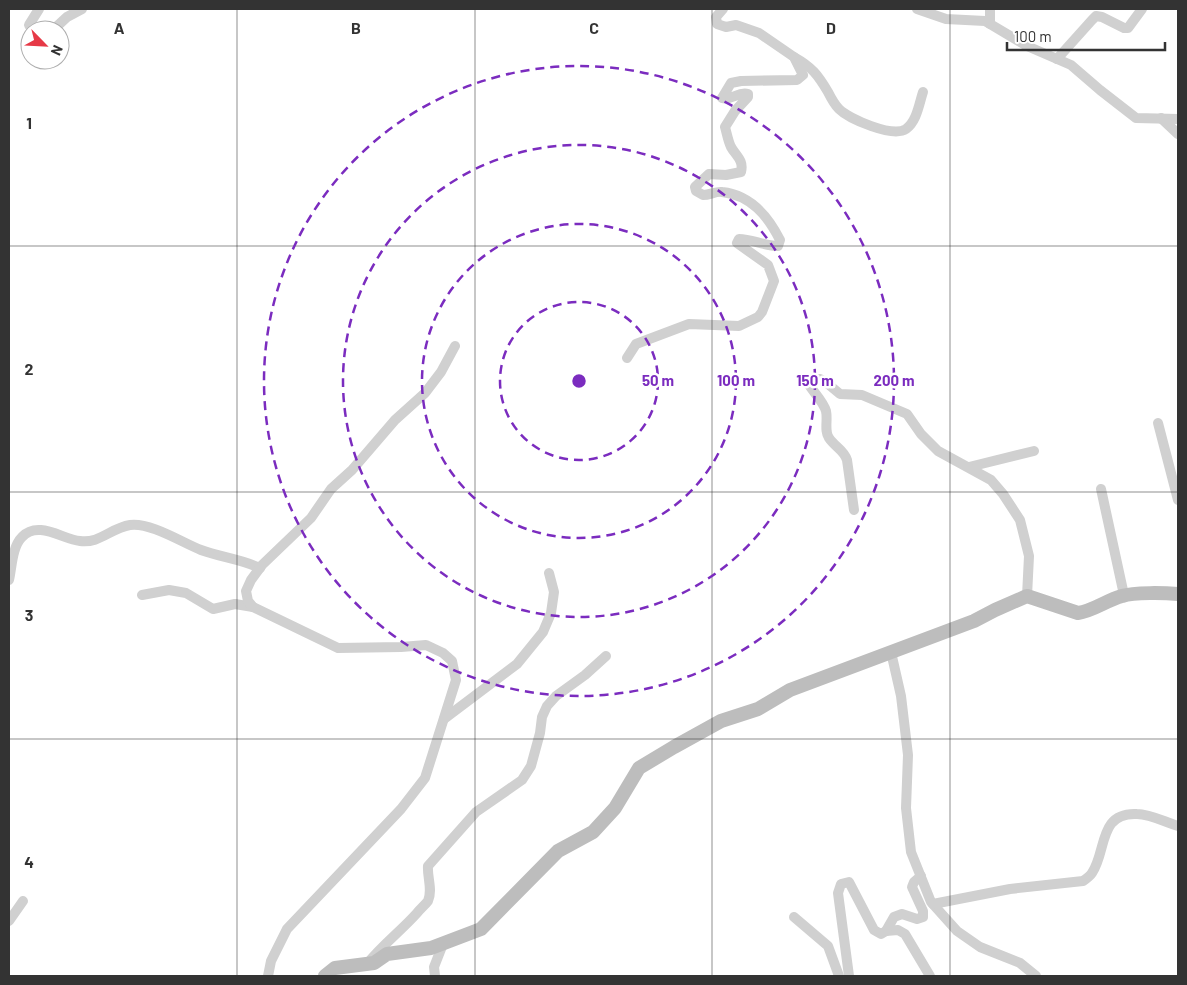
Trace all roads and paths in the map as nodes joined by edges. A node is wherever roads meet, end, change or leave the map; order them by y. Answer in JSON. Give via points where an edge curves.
{"nodes":[{"id":1,"x":39,"y":9,"type":"edge"},
{"id":2,"x":82,"y":9,"type":"edge"},
{"id":3,"x":723,"y":9,"type":"edge"},
{"id":4,"x":917,"y":9,"type":"edge"},
{"id":5,"x":990,"y":9,"type":"edge"},
{"id":6,"x":1142,"y":9,"type":"edge"},
{"id":7,"x":31,"y":20,"type":"edge"},
{"id":8,"x":65,"y":20,"type":"edge"},
{"id":9,"x":990,"y":24,"type":"junction"},
{"id":10,"x":794,"y":57,"type":"junction"},
{"id":11,"x":1057,"y":59,"type":"junction"},
{"id":12,"x":923,"y":92,"type":"dead end"},
{"id":13,"x":1161,"y":118,"type":"junction"},
{"id":14,"x":1178,"y":119,"type":"edge"},
{"id":15,"x":1178,"y":134,"type":"edge"},
{"id":16,"x":455,"y":346,"type":"dead end"},
{"id":17,"x":627,"y":358,"type":"dead end"},
{"id":18,"x":1158,"y":424,"type":"dead end"},
{"id":19,"x":1034,"y":451,"type":"dead end"},
{"id":20,"x":969,"y":467,"type":"junction"},
{"id":21,"x":1100,"y":489,"type":"dead end"},
{"id":22,"x":1178,"y":500,"type":"edge"},
{"id":23,"x":854,"y":510,"type":"dead end"},
{"id":24,"x":260,"y":568,"type":"junction"},
{"id":25,"x":549,"y":573,"type":"dead end"},
{"id":26,"x":9,"y":580,"type":"edge"},
{"id":27,"x":1178,"y":594,"type":"edge"},
{"id":28,"x":142,"y":595,"type":"dead end"},
{"id":29,"x":1124,"y":595,"type":"junction"},
{"id":30,"x":1027,"y":596,"type":"junction"},
{"id":31,"x":253,"y":607,"type":"junction"},
{"id":32,"x":891,"y":652,"type":"junction"},
{"id":33,"x":606,"y":656,"type":"dead end"},
{"id":34,"x":444,"y":719,"type":"junction"},
{"id":35,"x":1178,"y":826,"type":"edge"},
{"id":36,"x":921,"y":876,"type":"junction"},
{"id":37,"x":23,"y":901,"type":"dead end"},
{"id":38,"x":933,"y":904,"type":"junction"},
{"id":39,"x":794,"y":917,"type":"dead end"},
{"id":40,"x":9,"y":921,"type":"edge"},
{"id":41,"x":886,"y":931,"type":"junction"},
{"id":42,"x":443,"y":944,"type":"junction"},
{"id":43,"x":367,"y":964,"type":"junction"},
{"id":44,"x":268,"y":976,"type":"edge"},
{"id":45,"x":325,"y":976,"type":"edge"},
{"id":46,"x":435,"y":976,"type":"edge"},
{"id":47,"x":839,"y":976,"type":"edge"},
{"id":48,"x":849,"y":976,"type":"edge"},
{"id":49,"x":930,"y":976,"type":"edge"},
{"id":50,"x":1036,"y":976,"type":"edge"}],
"edges":[{"from":1,"to":7,"type":"street"},
{"from":2,"to":8,"type":"street"},
{"from":3,"to":10,"type":"street","via":[[716,17],[717,24],[754,30]]},
{"from":4,"to":9,"type":"street","via":[[946,19]]},
{"from":5,"to":9,"type":"street"},
{"from":6,"to":11,"type":"street","via":[[1128,28],[1096,16]]},
{"from":9,"to":11,"type":"street"},
{"from":10,"to":12,"type":"street","via":[[809,66],[844,114],[888,131],[907,128],[916,117]]},
{"from":10,"to":17,"type":"street","via":[[803,75],[797,80],[731,83],[722,98],[748,94],[725,127],[730,145],[743,166],[741,172],[709,174],[695,187],[703,195],[720,191],[744,197],[765,215],[776,232],[780,240],[778,246],[744,239],[737,242],[768,265],[774,281],[762,312],[738,326],[689,324],[636,344]]},
{"from":11,"to":13,"type":"street","via":[[1071,65],[1136,118]]},
{"from":13,"to":14,"type":"street"},
{"from":13,"to":15,"type":"street"},
{"from":16,"to":24,"type":"street","via":[[425,393],[395,420],[331,489],[311,518]]},
{"from":18,"to":22,"type":"street"},
{"from":19,"to":20,"type":"street"},
{"from":20,"to":23,"type":"street","via":[[938,451],[907,414],[862,395],[840,394],[820,379],[812,379],[808,384],[825,409],[829,438],[845,453]]},
{"from":20,"to":30,"type":"street","via":[[991,480],[1020,520],[1029,556]]},
{"from":21,"to":29,"type":"street"},
{"from":24,"to":26,"type":"street","via":[[132,524],[93,541],[80,541],[48,531],[34,531],[22,536],[15,549]]},
{"from":24,"to":31,"type":"street","via":[[246,591]]},
{"from":25,"to":34,"type":"street","via":[[554,592],[551,613],[543,632],[517,664]]},
{"from":27,"to":29,"type":"street"},
{"from":28,"to":31,"type":"street","via":[[169,590],[186,593],[213,609],[235,604]]},
{"from":29,"to":30,"type":"street","via":[[1086,612]]},
{"from":30,"to":32,"type":"street","via":[[974,621]]},
{"from":31,"to":34,"type":"street","via":[[338,648],[426,645],[443,653],[452,661],[456,680]]},
{"from":32,"to":36,"type":"street","via":[[901,696],[908,755],[906,808],[911,852]]},
{"from":32,"to":42,"type":"street","via":[[790,690],[758,709],[721,721],[639,768],[615,808],[593,832],[558,851],[481,929]]},
{"from":33,"to":43,"type":"street","via":[[547,706],[531,766],[522,780],[476,812],[428,866],[428,900]]},
{"from":34,"to":44,"type":"street","via":[[425,778],[401,809],[287,929]]},
{"from":35,"to":38,"type":"street","via":[[1138,814],[1122,814],[1113,820],[1092,873],[1083,882],[1010,889]]},
{"from":36,"to":38,"type":"street"},
{"from":36,"to":41,"type":"street","via":[[912,887],[923,917],[917,919],[902,914],[894,917]]},
{"from":37,"to":40,"type":"street"},
{"from":38,"to":50,"type":"street","via":[[958,931],[980,947],[1020,963]]},
{"from":39,"to":47,"type":"street","via":[[828,946]]},
{"from":41,"to":48,"type":"street","via":[[881,934],[874,930],[849,882],[841,884],[838,893]]},
{"from":41,"to":49,"type":"street","via":[[898,930],[905,934]]},
{"from":42,"to":43,"type":"street","via":[[387,954]]},
{"from":42,"to":46,"type":"street","via":[[434,967]]},
{"from":43,"to":45,"type":"street","via":[[335,968]]}]}
